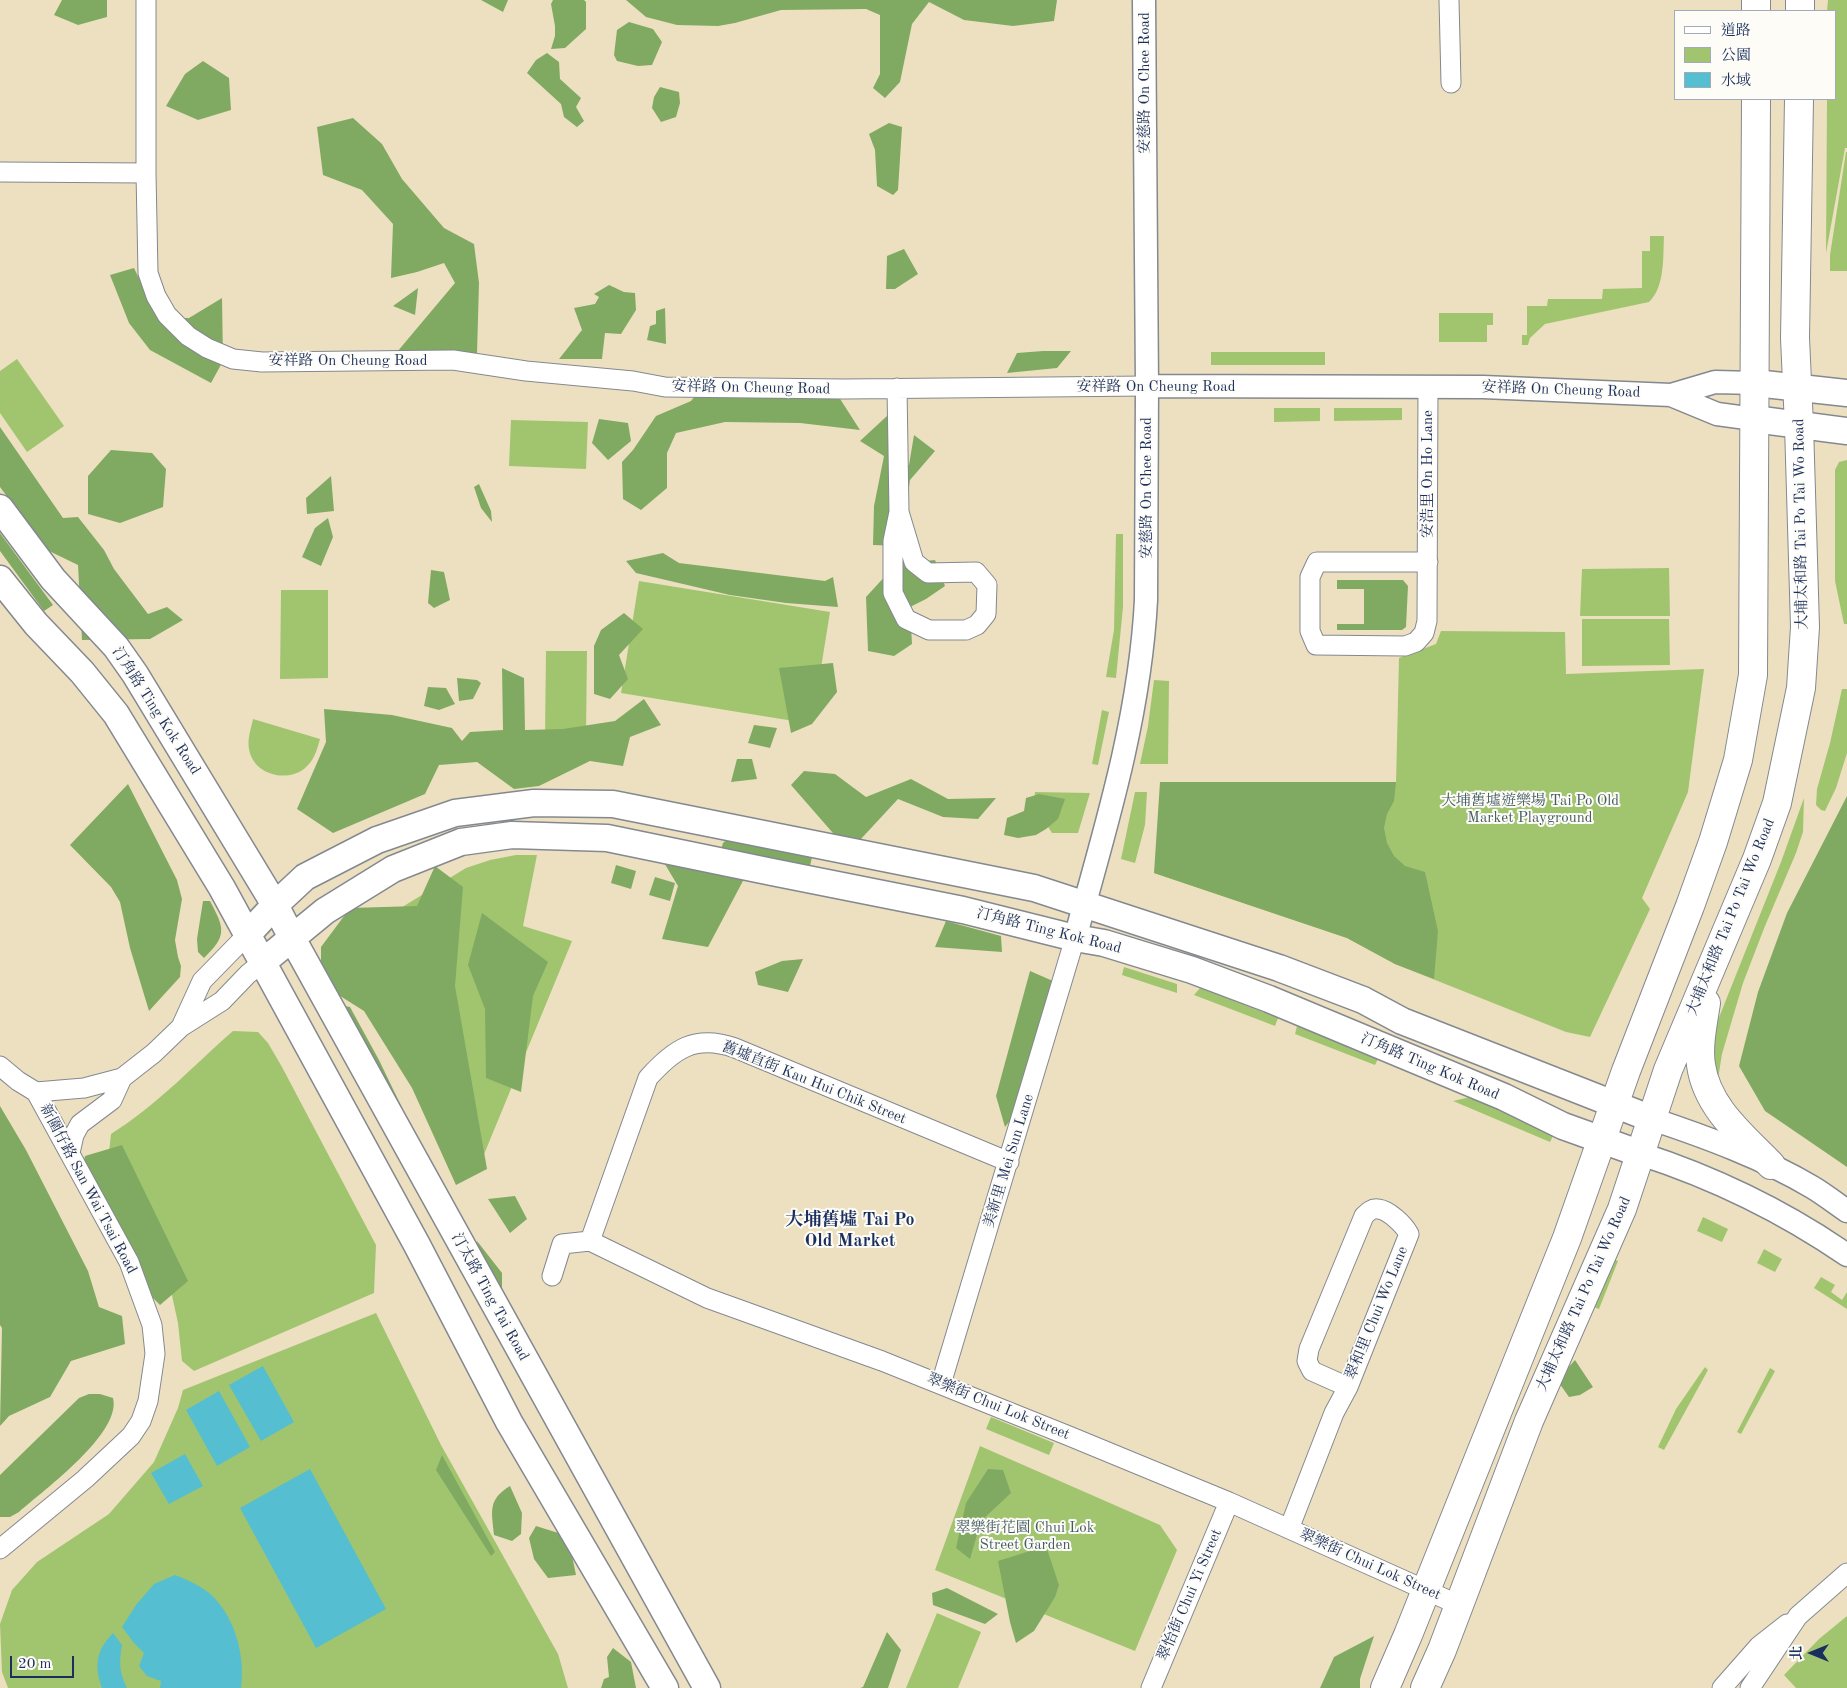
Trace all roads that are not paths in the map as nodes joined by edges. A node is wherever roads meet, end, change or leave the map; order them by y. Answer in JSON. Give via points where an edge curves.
{"nodes":[{"id":1,"x":146,"y":0,"type":"edge"},
{"id":2,"x":1144,"y":0,"type":"edge"},
{"id":3,"x":1449,"y":0,"type":"edge"},
{"id":4,"x":1451,"y":83,"type":"dead end"},
{"id":5,"x":1756,"y":100,"type":"edge"},
{"id":6,"x":1799,"y":100,"type":"edge"},
{"id":7,"x":0,"y":172,"type":"edge"},
{"id":8,"x":146,"y":173,"type":"junction"},
{"id":9,"x":1755,"y":382,"type":"junction"},
{"id":10,"x":1147,"y":386,"type":"junction"},
{"id":11,"x":1428,"y":386,"type":"junction"},
{"id":12,"x":1796,"y":386,"type":"junction"},
{"id":13,"x":897,"y":388,"type":"junction"},
{"id":14,"x":1843,"y":393,"type":"edge"},
{"id":15,"x":1671,"y":395,"type":"junction"},
{"id":16,"x":1754,"y":419,"type":"junction"},
{"id":17,"x":1799,"y":425,"type":"junction"},
{"id":18,"x":1843,"y":430,"type":"edge"},
{"id":19,"x":0,"y":508,"type":"edge"},
{"id":20,"x":899,"y":512,"type":"junction"},
{"id":21,"x":1428,"y":562,"type":"junction"},
{"id":22,"x":0,"y":579,"type":"edge"},
{"id":23,"x":275,"y":904,"type":"junction"},
{"id":24,"x":1085,"y":905,"type":"junction"},
{"id":25,"x":248,"y":934,"type":"junction"},
{"id":26,"x":292,"y":938,"type":"junction"},
{"id":27,"x":1075,"y":938,"type":"junction"},
{"id":28,"x":263,"y":962,"type":"junction"},
{"id":29,"x":1710,"y":972,"type":"junction"},
{"id":30,"x":181,"y":1027,"type":"junction"},
{"id":31,"x":0,"y":1066,"type":"edge"},
{"id":32,"x":122,"y":1078,"type":"junction"},
{"id":33,"x":36,"y":1092,"type":"junction"},
{"id":34,"x":1615,"y":1104,"type":"junction"},
{"id":35,"x":1652,"y":1119,"type":"junction"},
{"id":36,"x":1602,"y":1140,"type":"junction"},
{"id":37,"x":70,"y":1153,"type":"junction"},
{"id":38,"x":1641,"y":1154,"type":"junction"},
{"id":39,"x":1009,"y":1162,"type":"junction"},
{"id":40,"x":1771,"y":1165,"type":"junction"},
{"id":41,"x":1847,"y":1211,"type":"edge"},
{"id":42,"x":590,"y":1241,"type":"junction"},
{"id":43,"x":1847,"y":1255,"type":"edge"},
{"id":44,"x":552,"y":1276,"type":"dead end"},
{"id":45,"x":941,"y":1384,"type":"junction"},
{"id":46,"x":1348,"y":1387,"type":"junction"},
{"id":47,"x":1229,"y":1502,"type":"junction"},
{"id":48,"x":1289,"y":1529,"type":"junction"},
{"id":49,"x":0,"y":1549,"type":"edge"},
{"id":50,"x":1847,"y":1573,"type":"edge"},
{"id":51,"x":1426,"y":1590,"type":"junction"},
{"id":52,"x":1459,"y":1605,"type":"junction"},
{"id":53,"x":1798,"y":1616,"type":"junction"},
{"id":54,"x":665,"y":1688,"type":"edge"},
{"id":55,"x":707,"y":1688,"type":"edge"},
{"id":56,"x":1151,"y":1688,"type":"edge"},
{"id":57,"x":1385,"y":1688,"type":"edge"},
{"id":58,"x":1425,"y":1688,"type":"edge"},
{"id":59,"x":1722,"y":1688,"type":"edge"},
{"id":60,"x":1750,"y":1688,"type":"edge"}],
"edges":[{"from":1,"to":8,"type":"street","name":"安祥路 On Cheung Road"},
{"from":2,"to":10,"type":"street","name":"安慈路 On Chee Road"},
{"from":3,"to":4,"type":"street"},
{"from":5,"to":9,"type":"main road"},
{"from":6,"to":12,"type":"main road","name":"大埔太和路 Tai Po Tai Wo Road"},
{"from":7,"to":8,"type":"street"},
{"from":8,"to":13,"type":"street","name":"安祥路 On Cheung Road","via":[[148,273],[156,296],[167,315],[188,336],[233,359],[262,362],[453,360],[665,387]]},
{"from":9,"to":12,"type":"main road","name":"安祥路 On Cheung Road"},
{"from":9,"to":15,"type":"street","name":"安祥路 On Cheung Road","via":[[1715,382]]},
{"from":9,"to":16,"type":"main road"},
{"from":10,"to":11,"type":"street","name":"安祥路 On Cheung Road"},
{"from":10,"to":13,"type":"street","name":"安祥路 On Cheung Road"},
{"from":10,"to":24,"type":"street","name":"安慈路 On Chee Road","via":[[1146,600],[1142,658],[1128,736]]},
{"from":11,"to":15,"type":"street","name":"安祥路 On Cheung Road"},
{"from":11,"to":21,"type":"street","name":"安浩里 On Ho Lane"},
{"from":12,"to":14,"type":"main road","name":"安祥路 On Cheung Road"},
{"from":12,"to":17,"type":"main road","name":"大埔太和路 Tai Po Tai Wo Road"},
{"from":13,"to":20,"type":"street"},
{"from":15,"to":16,"type":"street","name":"安祥路 On Cheung Road","via":[[1717,414]]},
{"from":16,"to":17,"type":"main road","name":"安祥路 On Cheung Road"},
{"from":16,"to":34,"type":"main road","via":[[1753,675],[1738,760],[1699,882]]},
{"from":17,"to":18,"type":"main road","name":"安祥路 On Cheung Road"},
{"from":17,"to":29,"type":"main road","name":"大埔太和路 Tai Po Tai Wo Road","via":[[1805,627],[1801,688],[1777,804]]},
{"from":19,"to":23,"type":"main road","name":"汀角路 Ting Kok Road","via":[[53,579],[116,647],[135,674]]},
{"from":20,"to":20,"type":"street","via":[[914,562],[928,573],[976,572],[987,585],[986,614],[977,625],[966,630],[929,630],[906,619],[893,593],[893,541]]},
{"from":21,"to":21,"type":"street","name":"安浩里 On Ho Lane","via":[[1427,621],[1424,633],[1416,642],[1405,646],[1316,645],[1310,631],[1310,577],[1317,562]]},
{"from":22,"to":25,"type":"main road","via":[[116,714]]},
{"from":23,"to":24,"type":"main road","name":"汀角路 Ting Kok Road","via":[[305,877],[377,840],[455,813],[544,804],[613,804],[1031,887]]},
{"from":23,"to":25,"type":"main road","name":"汀角路 Ting Kok Road"},
{"from":23,"to":26,"type":"main road","name":"汀太路 Ting Tai Road"},
{"from":24,"to":27,"type":"street","name":"安慈路 On Chee Road"},
{"from":24,"to":34,"type":"main road","name":"汀角路 Ting Kok Road","via":[[1279,968],[1363,1000],[1402,1021]]},
{"from":25,"to":28,"type":"main road"},
{"from":25,"to":30,"type":"street","via":[[202,981]]},
{"from":26,"to":27,"type":"main road","name":"汀角路 Ting Kok Road","via":[[325,911],[393,869],[461,842],[512,835],[607,838],[963,910]]},
{"from":26,"to":28,"type":"main road","name":"汀角路 Ting Kok Road"},
{"from":26,"to":55,"type":"main road","name":"汀太路 Ting Tai Road"},
{"from":27,"to":36,"type":"main road","name":"汀角路 Ting Kok Road","via":[[1104,942],[1269,999]]},
{"from":27,"to":39,"type":"street","name":"美新里 Mei Sun Lane"},
{"from":28,"to":30,"type":"street","via":[[222,1001]]},
{"from":28,"to":54,"type":"main road","via":[[509,1422]]},
{"from":29,"to":35,"type":"main road","name":"大埔太和路 Tai Po Tai Wo Road","via":[[1674,1056]]},
{"from":29,"to":40,"type":"main road","via":[[1700,1064],[1705,1085],[1722,1114]]},
{"from":30,"to":32,"type":"street","via":[[154,1054]]},
{"from":31,"to":33,"type":"street"},
{"from":32,"to":33,"type":"street","via":[[84,1088]]},
{"from":32,"to":37,"type":"street","via":[[112,1100],[80,1124]]},
{"from":33,"to":37,"type":"street","name":"新圍仔路 San Wai Tsai Road"},
{"from":34,"to":35,"type":"main road","name":"汀角路 Ting Kok Road"},
{"from":34,"to":36,"type":"main road"},
{"from":35,"to":38,"type":"main road","name":"大埔太和路 Tai Po Tai Wo Road"},
{"from":35,"to":40,"type":"street","name":"汀角路 Ting Kok Road"},
{"from":36,"to":38,"type":"main road","name":"汀角路 Ting Kok Road"},
{"from":36,"to":51,"type":"main road","via":[[1536,1320]]},
{"from":37,"to":49,"type":"street","name":"新圍仔路 San Wai Tsai Road","via":[[129,1262],[146,1307],[155,1340],[148,1401],[131,1436],[85,1479]]},
{"from":38,"to":43,"type":"street","name":"汀角路 Ting Kok Road","via":[[1769,1206]]},
{"from":38,"to":52,"type":"main road","name":"大埔太和路 Tai Po Tai Wo Road","via":[[1622,1209],[1532,1413]]},
{"from":39,"to":42,"type":"street","name":"舊墟直街 Kau Hui Chik Street","via":[[735,1048],[704,1043],[686,1046],[664,1059],[648,1078]]},
{"from":39,"to":45,"type":"street","name":"美新里 Mei Sun Lane"},
{"from":40,"to":41,"type":"street","name":"汀角路 Ting Kok Road"},
{"from":42,"to":44,"type":"street","via":[[562,1244]]},
{"from":42,"to":45,"type":"street","name":"翠樂街 Chui Lok Street","via":[[707,1298]]},
{"from":45,"to":47,"type":"street","name":"翠樂街 Chui Lok Street"},
{"from":46,"to":46,"type":"street","name":"翠和里 Chui Wo Lane","via":[[1312,1371],[1307,1361],[1309,1349],[1364,1216],[1379,1209],[1404,1225],[1409,1234]]},
{"from":46,"to":48,"type":"street","name":"翠和里 Chui Wo Lane","via":[[1334,1413]]},
{"from":47,"to":48,"type":"street","name":"翠樂街 Chui Lok Street"},
{"from":47,"to":56,"type":"street","name":"翠怡街 Chui Yi Street"},
{"from":48,"to":51,"type":"street","name":"翠樂街 Chui Lok Street"},
{"from":50,"to":53,"type":"street"},
{"from":51,"to":52,"type":"street","name":"翠樂街 Chui Lok Street"},
{"from":51,"to":57,"type":"main road"},
{"from":52,"to":58,"type":"main road","name":"大埔太和路 Tai Po Tai Wo Road"},
{"from":53,"to":59,"type":"street","via":[[1759,1646]]},
{"from":53,"to":60,"type":"street"}]}
